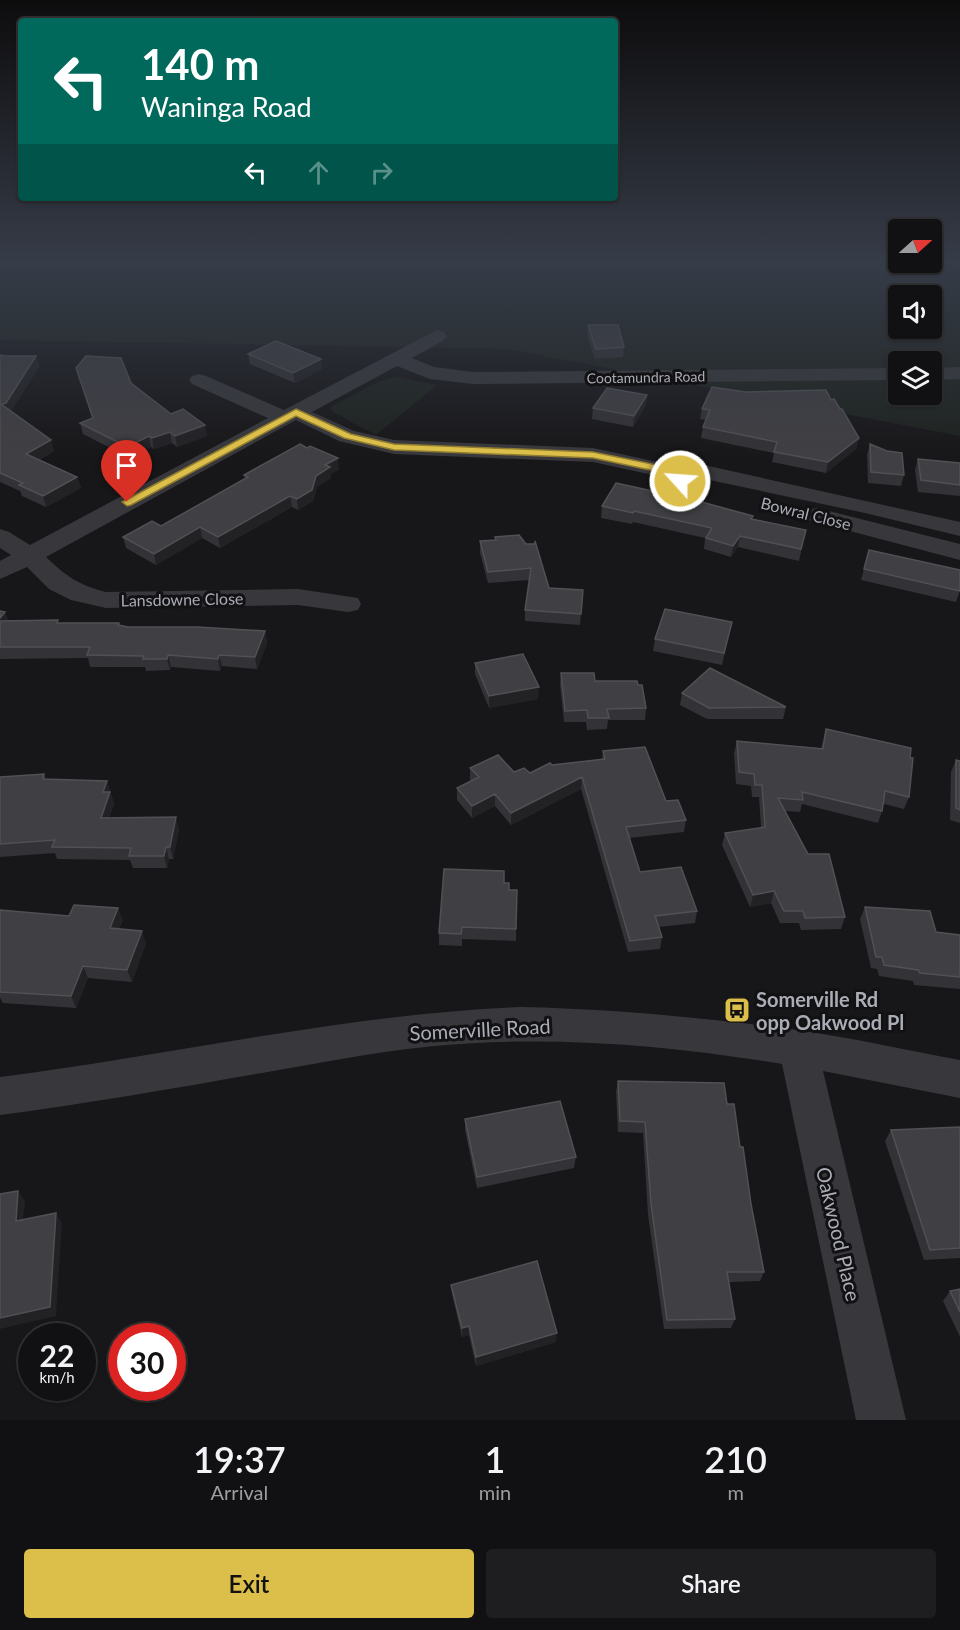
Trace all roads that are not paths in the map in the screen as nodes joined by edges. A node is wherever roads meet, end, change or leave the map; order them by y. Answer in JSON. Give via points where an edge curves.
{"nodes":[{"id":1,"x":437,"y":336,"type":"dead end"},
{"id":2,"x":396,"y":358,"type":"junction"},
{"id":3,"x":888,"y":374,"type":"edge"},
{"id":4,"x":942,"y":374,"type":"edge"},
{"id":5,"x":960,"y":374,"type":"edge"},
{"id":6,"x":199,"y":380,"type":"dead end"},
{"id":7,"x":290,"y":415,"type":"junction"},
{"id":8,"x":653,"y":468,"type":"junction"},
{"id":9,"x":960,"y":529,"type":"edge"},
{"id":10,"x":0,"y":537,"type":"edge"},
{"id":11,"x":960,"y":552,"type":"edge"},
{"id":12,"x":29,"y":555,"type":"junction"},
{"id":13,"x":0,"y":571,"type":"edge"},
{"id":14,"x":348,"y":604,"type":"dead end"},
{"id":15,"x":798,"y":1048,"type":"junction"},
{"id":16,"x":960,"y":1079,"type":"edge"},
{"id":17,"x":0,"y":1096,"type":"edge"},
{"id":18,"x":881,"y":1420,"type":"edge"}],
"edges":[{"from":1,"to":2,"type":"street"},
{"from":2,"to":3,"type":"street","name":"Cootamundra Road","via":[[430,373],[473,378]]},
{"from":2,"to":7,"type":"street"},
{"from":4,"to":5,"type":"street"},
{"from":6,"to":7,"type":"street","name":"Bowral Close"},
{"from":7,"to":8,"type":"street","name":"Bowral Close","via":[[347,436],[394,447],[593,455]]},
{"from":7,"to":12,"type":"street"},
{"from":8,"to":9,"type":"street","name":"Bowral Close","via":[[686,468]]},
{"from":8,"to":11,"type":"street","name":"Bowral Close","via":[[680,481]]},
{"from":10,"to":12,"type":"street","name":"Lansdowne Close"},
{"from":12,"to":13,"type":"street"},
{"from":12,"to":14,"type":"street","name":"Lansdowne Close","via":[[58,583],[80,594],[106,600],[298,597]]},
{"from":15,"to":16,"type":"street","name":"Somerville Road"},
{"from":15,"to":17,"type":"street","name":"Somerville Road","via":[[653,1030],[541,1024],[456,1027]]},
{"from":15,"to":18,"type":"street","name":"Oakwood Place"}]}
